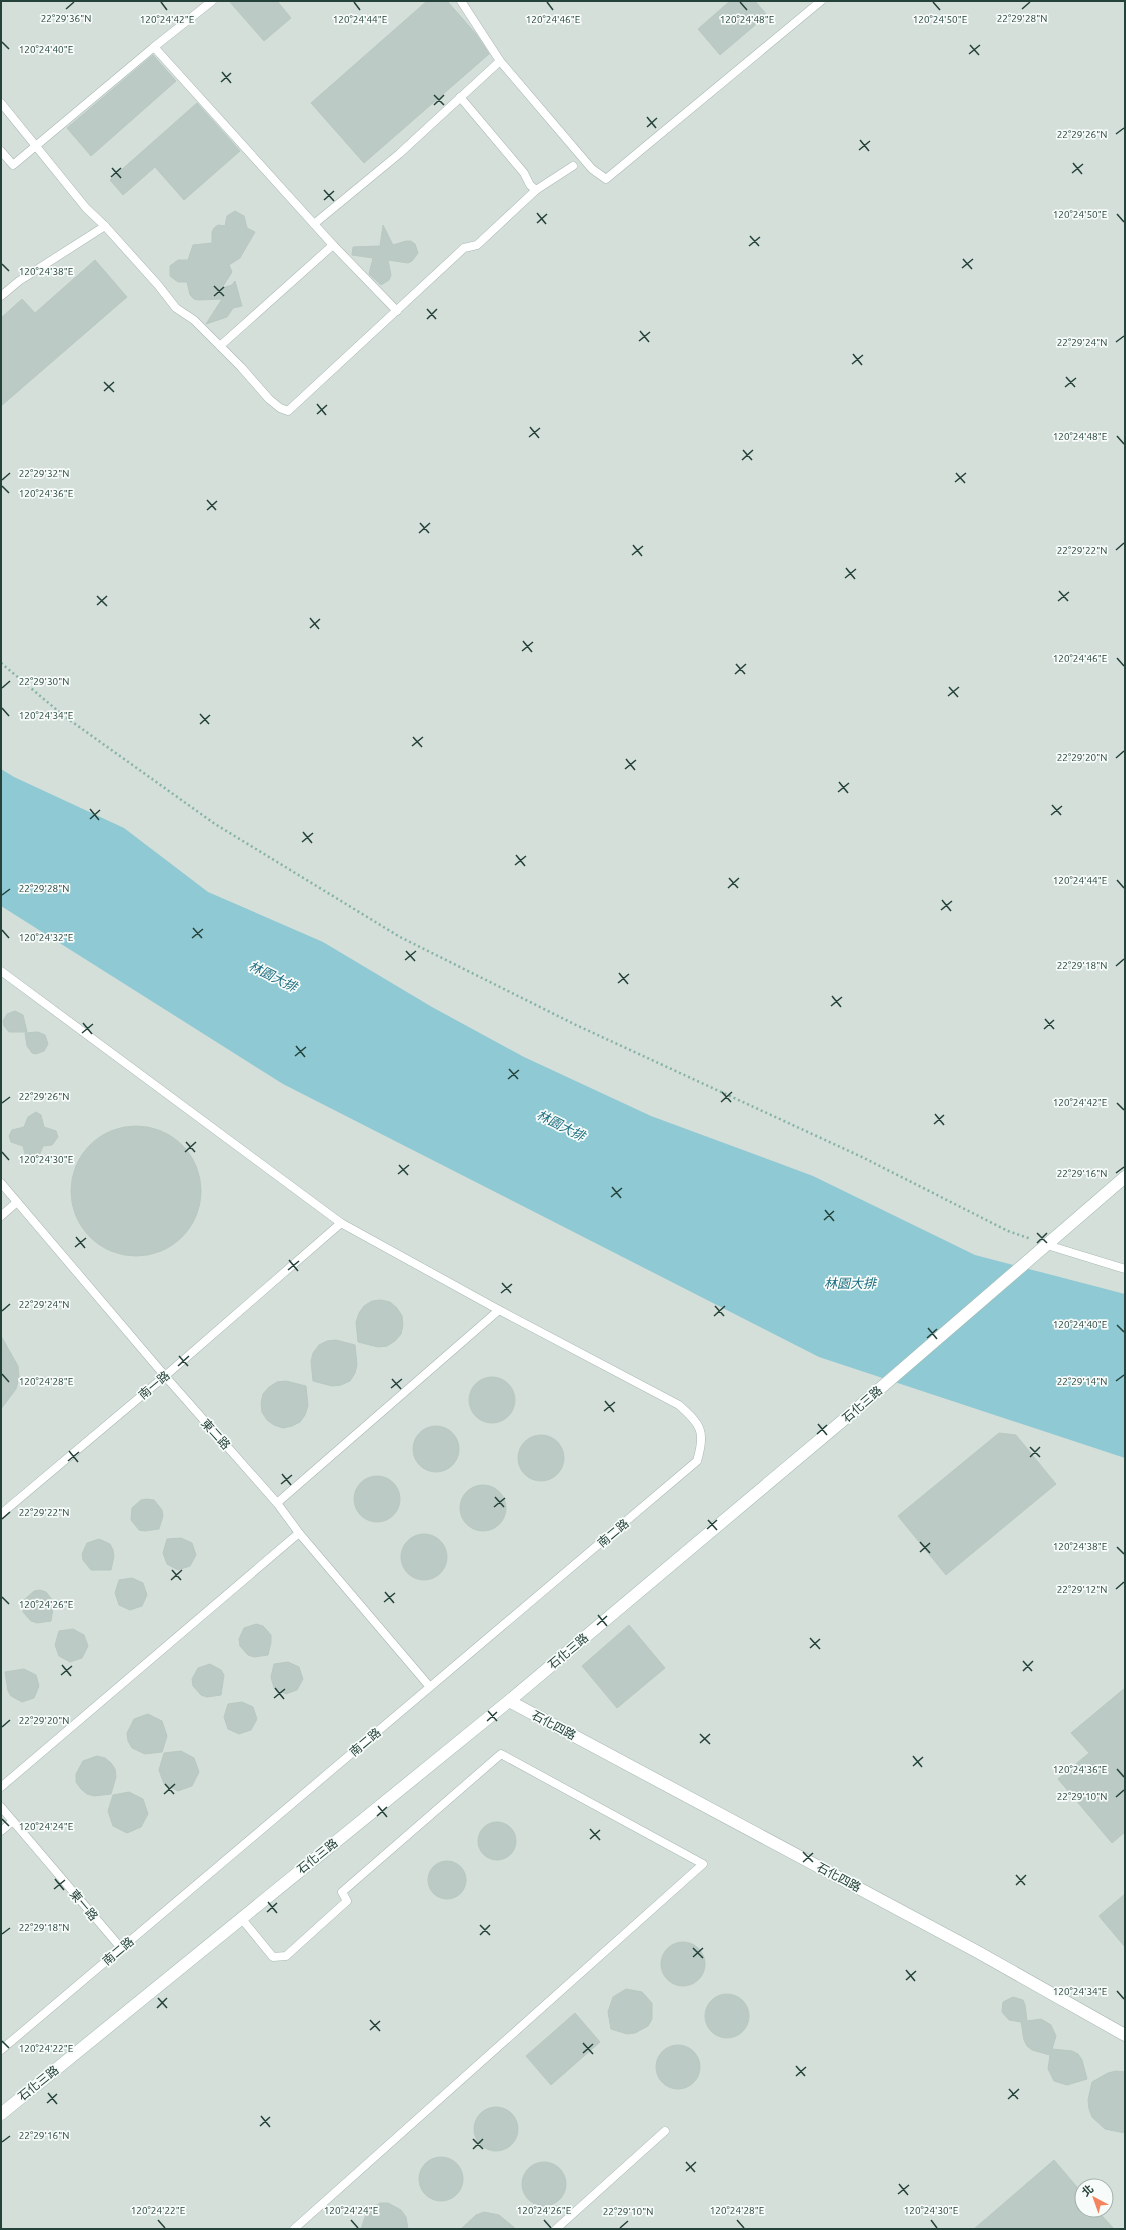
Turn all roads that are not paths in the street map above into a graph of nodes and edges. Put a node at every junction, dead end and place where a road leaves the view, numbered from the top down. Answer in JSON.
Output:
{"nodes":[{"id":1,"x":212,"y":1,"type":"edge"},
{"id":2,"x":461,"y":1,"type":"edge"},
{"id":3,"x":817,"y":2,"type":"edge"},
{"id":4,"x":154,"y":47,"type":"junction"},
{"id":5,"x":500,"y":61,"type":"junction"},
{"id":6,"x":460,"y":97,"type":"junction"},
{"id":7,"x":1,"y":103,"type":"edge"},
{"id":8,"x":36,"y":145,"type":"junction"},
{"id":9,"x":1,"y":151,"type":"edge"},
{"id":10,"x":572,"y":166,"type":"dead end"},
{"id":11,"x":536,"y":190,"type":"junction"},
{"id":12,"x":314,"y":224,"type":"junction"},
{"id":13,"x":105,"y":226,"type":"junction"},
{"id":14,"x":333,"y":245,"type":"junction"},
{"id":15,"x":1,"y":296,"type":"edge"},
{"id":16,"x":397,"y":311,"type":"junction"},
{"id":17,"x":220,"y":346,"type":"junction"},
{"id":18,"x":1,"y":971,"type":"edge"},
{"id":19,"x":1125,"y":1177,"type":"edge"},
{"id":20,"x":1,"y":1183,"type":"edge"},
{"id":21,"x":17,"y":1202,"type":"junction"},
{"id":22,"x":1,"y":1216,"type":"edge"},
{"id":23,"x":341,"y":1223,"type":"junction"},
{"id":24,"x":1047,"y":1245,"type":"junction"},
{"id":25,"x":1125,"y":1269,"type":"edge"},
{"id":26,"x":499,"y":1310,"type":"junction"},
{"id":27,"x":165,"y":1376,"type":"junction"},
{"id":28,"x":277,"y":1503,"type":"junction"},
{"id":29,"x":1,"y":1514,"type":"edge"},
{"id":30,"x":299,"y":1533,"type":"junction"},
{"id":31,"x":430,"y":1687,"type":"junction"},
{"id":32,"x":509,"y":1701,"type":"junction"},
{"id":33,"x":1,"y":1787,"type":"edge"},
{"id":34,"x":1,"y":1807,"type":"edge"},
{"id":35,"x":13,"y":1821,"type":"junction"},
{"id":36,"x":1,"y":1831,"type":"edge"},
{"id":37,"x":241,"y":1918,"type":"junction"},
{"id":38,"x":121,"y":1948,"type":"junction"},
{"id":39,"x":1125,"y":2036,"type":"edge"},
{"id":40,"x":1,"y":2050,"type":"edge"},
{"id":41,"x":1,"y":2114,"type":"edge"},
{"id":42,"x":665,"y":2131,"type":"dead end"},
{"id":43,"x":294,"y":2229,"type":"edge"},
{"id":44,"x":556,"y":2229,"type":"edge"}],
"edges":[{"from":1,"to":4,"type":"lane"},
{"from":2,"to":5,"type":"lane"},
{"from":3,"to":5,"type":"lane"},
{"from":4,"to":8,"type":"lane"},
{"from":4,"to":12,"type":"lane"},
{"from":5,"to":6,"type":"lane"},
{"from":6,"to":11,"type":"lane"},
{"from":6,"to":12,"type":"lane"},
{"from":7,"to":8,"type":"lane"},
{"from":8,"to":9,"type":"lane"},
{"from":8,"to":13,"type":"lane"},
{"from":10,"to":11,"type":"lane"},
{"from":11,"to":16,"type":"lane"},
{"from":12,"to":14,"type":"lane"},
{"from":13,"to":15,"type":"lane"},
{"from":13,"to":17,"type":"lane"},
{"from":14,"to":16,"type":"lane"},
{"from":14,"to":17,"type":"lane"},
{"from":16,"to":17,"type":"lane"},
{"from":18,"to":23,"type":"lane"},
{"from":19,"to":24,"type":"street","name":"石化三路"},
{"from":20,"to":21,"type":"lane","name":"東二路"},
{"from":21,"to":22,"type":"lane"},
{"from":21,"to":27,"type":"lane","name":"東二路"},
{"from":23,"to":26,"type":"lane"},
{"from":23,"to":27,"type":"lane","name":"南一路"},
{"from":24,"to":25,"type":"lane"},
{"from":24,"to":32,"type":"street","name":"石化三路"},
{"from":26,"to":28,"type":"lane"},
{"from":26,"to":31,"type":"lane","name":"南二路"},
{"from":27,"to":28,"type":"lane","name":"東二路"},
{"from":27,"to":29,"type":"lane","name":"南一路"},
{"from":28,"to":30,"type":"lane","name":"東二路"},
{"from":30,"to":31,"type":"lane","name":"東二路"},
{"from":30,"to":33,"type":"lane"},
{"from":31,"to":38,"type":"lane","name":"南二路"},
{"from":32,"to":37,"type":"street","name":"石化三路"},
{"from":32,"to":39,"type":"street","name":"石化四路"},
{"from":34,"to":35,"type":"lane","name":"東一路"},
{"from":35,"to":36,"type":"lane"},
{"from":35,"to":38,"type":"lane","name":"東一路"},
{"from":37,"to":41,"type":"street","name":"石化三路"},
{"from":37,"to":43,"type":"lane"},
{"from":38,"to":40,"type":"lane","name":"南二路"},
{"from":42,"to":44,"type":"lane"}]}
